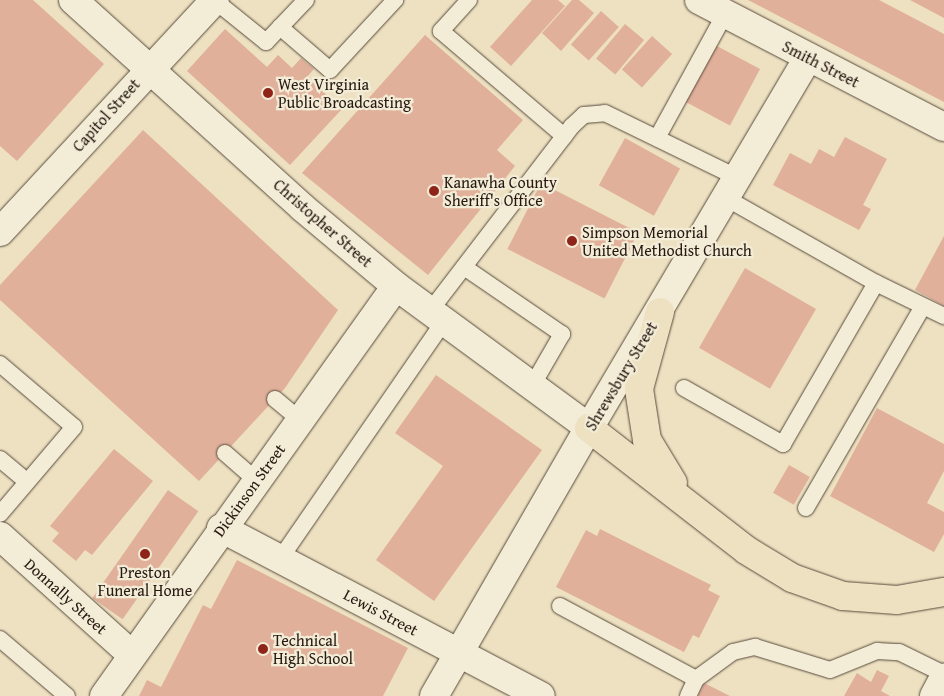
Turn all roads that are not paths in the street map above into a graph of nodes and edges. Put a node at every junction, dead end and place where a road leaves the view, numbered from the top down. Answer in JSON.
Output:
{"nodes":[{"id":1,"x":74,"y":0,"type":"edge"},
{"id":2,"x":215,"y":0,"type":"edge"},
{"id":3,"x":306,"y":0,"type":"edge"},
{"id":4,"x":395,"y":0,"type":"edge"},
{"id":5,"x":468,"y":0,"type":"edge"},
{"id":6,"x":699,"y":0,"type":"edge"},
{"id":7,"x":725,"y":14,"type":"junction"},
{"id":8,"x":280,"y":27,"type":"junction"},
{"id":9,"x":808,"y":57,"type":"junction"},
{"id":10,"x":148,"y":69,"type":"junction"},
{"id":11,"x":944,"y":126,"type":"edge"},
{"id":12,"x":564,"y":136,"type":"junction"},
{"id":13,"x":657,"y":138,"type":"junction"},
{"id":14,"x":730,"y":187,"type":"junction"},
{"id":15,"x":0,"y":232,"type":"edge"},
{"id":16,"x":464,"y":267,"type":"junction"},
{"id":17,"x":876,"y":283,"type":"junction"},
{"id":18,"x":396,"y":286,"type":"junction"},
{"id":19,"x":923,"y":306,"type":"junction"},
{"id":20,"x":660,"y":312,"type":"junction"},
{"id":21,"x":437,"y":316,"type":"junction"},
{"id":22,"x":944,"y":316,"type":"edge"},
{"id":23,"x":0,"y":364,"type":"edge"},
{"id":24,"x":532,"y":386,"type":"junction"},
{"id":25,"x":684,"y":388,"type":"dead end"},
{"id":26,"x":275,"y":399,"type":"dead end"},
{"id":27,"x":300,"y":420,"type":"junction"},
{"id":28,"x":589,"y":428,"type":"junction"},
{"id":29,"x":225,"y":453,"type":"dead end"},
{"id":30,"x":0,"y":459,"type":"edge"},
{"id":31,"x":256,"y":480,"type":"junction"},
{"id":32,"x":27,"y":482,"type":"junction"},
{"id":33,"x":806,"y":508,"type":"dead end"},
{"id":34,"x":698,"y":510,"type":"junction"},
{"id":35,"x":0,"y":514,"type":"edge"},
{"id":36,"x":221,"y":528,"type":"junction"},
{"id":37,"x":0,"y":536,"type":"edge"},
{"id":38,"x":280,"y":559,"type":"junction"},
{"id":39,"x":944,"y":592,"type":"edge"},
{"id":40,"x":560,"y":606,"type":"dead end"},
{"id":41,"x":0,"y":639,"type":"edge"},
{"id":42,"x":460,"y":654,"type":"junction"},
{"id":43,"x":132,"y":655,"type":"junction"},
{"id":44,"x":944,"y":675,"type":"edge"},
{"id":45,"x":696,"y":679,"type":"junction"},
{"id":46,"x":67,"y":696,"type":"edge"},
{"id":47,"x":104,"y":696,"type":"edge"},
{"id":48,"x":434,"y":696,"type":"edge"},
{"id":49,"x":541,"y":696,"type":"edge"},
{"id":50,"x":688,"y":696,"type":"edge"},
{"id":51,"x":934,"y":696,"type":"edge"}],
"edges":[{"from":1,"to":10,"type":"street","name":"Christopher Street"},
{"from":2,"to":8,"type":"lane"},
{"from":2,"to":10,"type":"street","name":"Capitol Street"},
{"from":3,"to":8,"type":"lane"},
{"from":4,"to":8,"type":"lane"},
{"from":5,"to":12,"type":"lane"},
{"from":6,"to":7,"type":"street","name":"Smith Street"},
{"from":7,"to":9,"type":"street","name":"Smith Street"},
{"from":7,"to":13,"type":"lane"},
{"from":9,"to":11,"type":"street","name":"Smith Street"},
{"from":9,"to":14,"type":"street","name":"Shrewsbury Street"},
{"from":10,"to":15,"type":"street","name":"Capitol Street"},
{"from":10,"to":18,"type":"street","name":"Christopher Street"},
{"from":12,"to":13,"type":"lane"},
{"from":12,"to":16,"type":"lane"},
{"from":13,"to":14,"type":"lane"},
{"from":14,"to":17,"type":"lane"},
{"from":14,"to":20,"type":"street","name":"Shrewsbury Street"},
{"from":16,"to":21,"type":"lane"},
{"from":16,"to":24,"type":"lane"},
{"from":17,"to":19,"type":"lane"},
{"from":17,"to":25,"type":"lane"},
{"from":18,"to":21,"type":"street","name":"Christopher Street"},
{"from":18,"to":27,"type":"street","name":"Dickinson Street"},
{"from":19,"to":22,"type":"lane"},
{"from":19,"to":33,"type":"lane"},
{"from":20,"to":28,"type":"street","name":"Shrewsbury Street"},
{"from":20,"to":34,"type":"highway"},
{"from":21,"to":24,"type":"street","name":"Christopher Street"},
{"from":21,"to":38,"type":"lane"},
{"from":23,"to":32,"type":"lane"},
{"from":24,"to":28,"type":"street","name":"Christopher Street"},
{"from":26,"to":27,"type":"lane"},
{"from":27,"to":31,"type":"street","name":"Dickinson Street"},
{"from":28,"to":34,"type":"highway"},
{"from":28,"to":42,"type":"street","name":"Shrewsbury Street"},
{"from":29,"to":31,"type":"lane"},
{"from":30,"to":32,"type":"lane"},
{"from":31,"to":36,"type":"street","name":"Dickinson Street"},
{"from":32,"to":35,"type":"lane"},
{"from":34,"to":39,"type":"highway"},
{"from":36,"to":38,"type":"street","name":"Lewis Street"},
{"from":36,"to":43,"type":"street","name":"Dickinson Street"},
{"from":37,"to":43,"type":"street","name":"Donnally Street"},
{"from":38,"to":42,"type":"street","name":"Lewis Street"},
{"from":40,"to":45,"type":"lane"},
{"from":41,"to":46,"type":"lane"},
{"from":42,"to":48,"type":"street","name":"Shrewsbury Street"},
{"from":42,"to":49,"type":"street","name":"Lewis Street"},
{"from":43,"to":47,"type":"street","name":"Dickinson Street"},
{"from":44,"to":45,"type":"lane"},
{"from":44,"to":51,"type":"street"},
{"from":45,"to":50,"type":"lane"}]}
